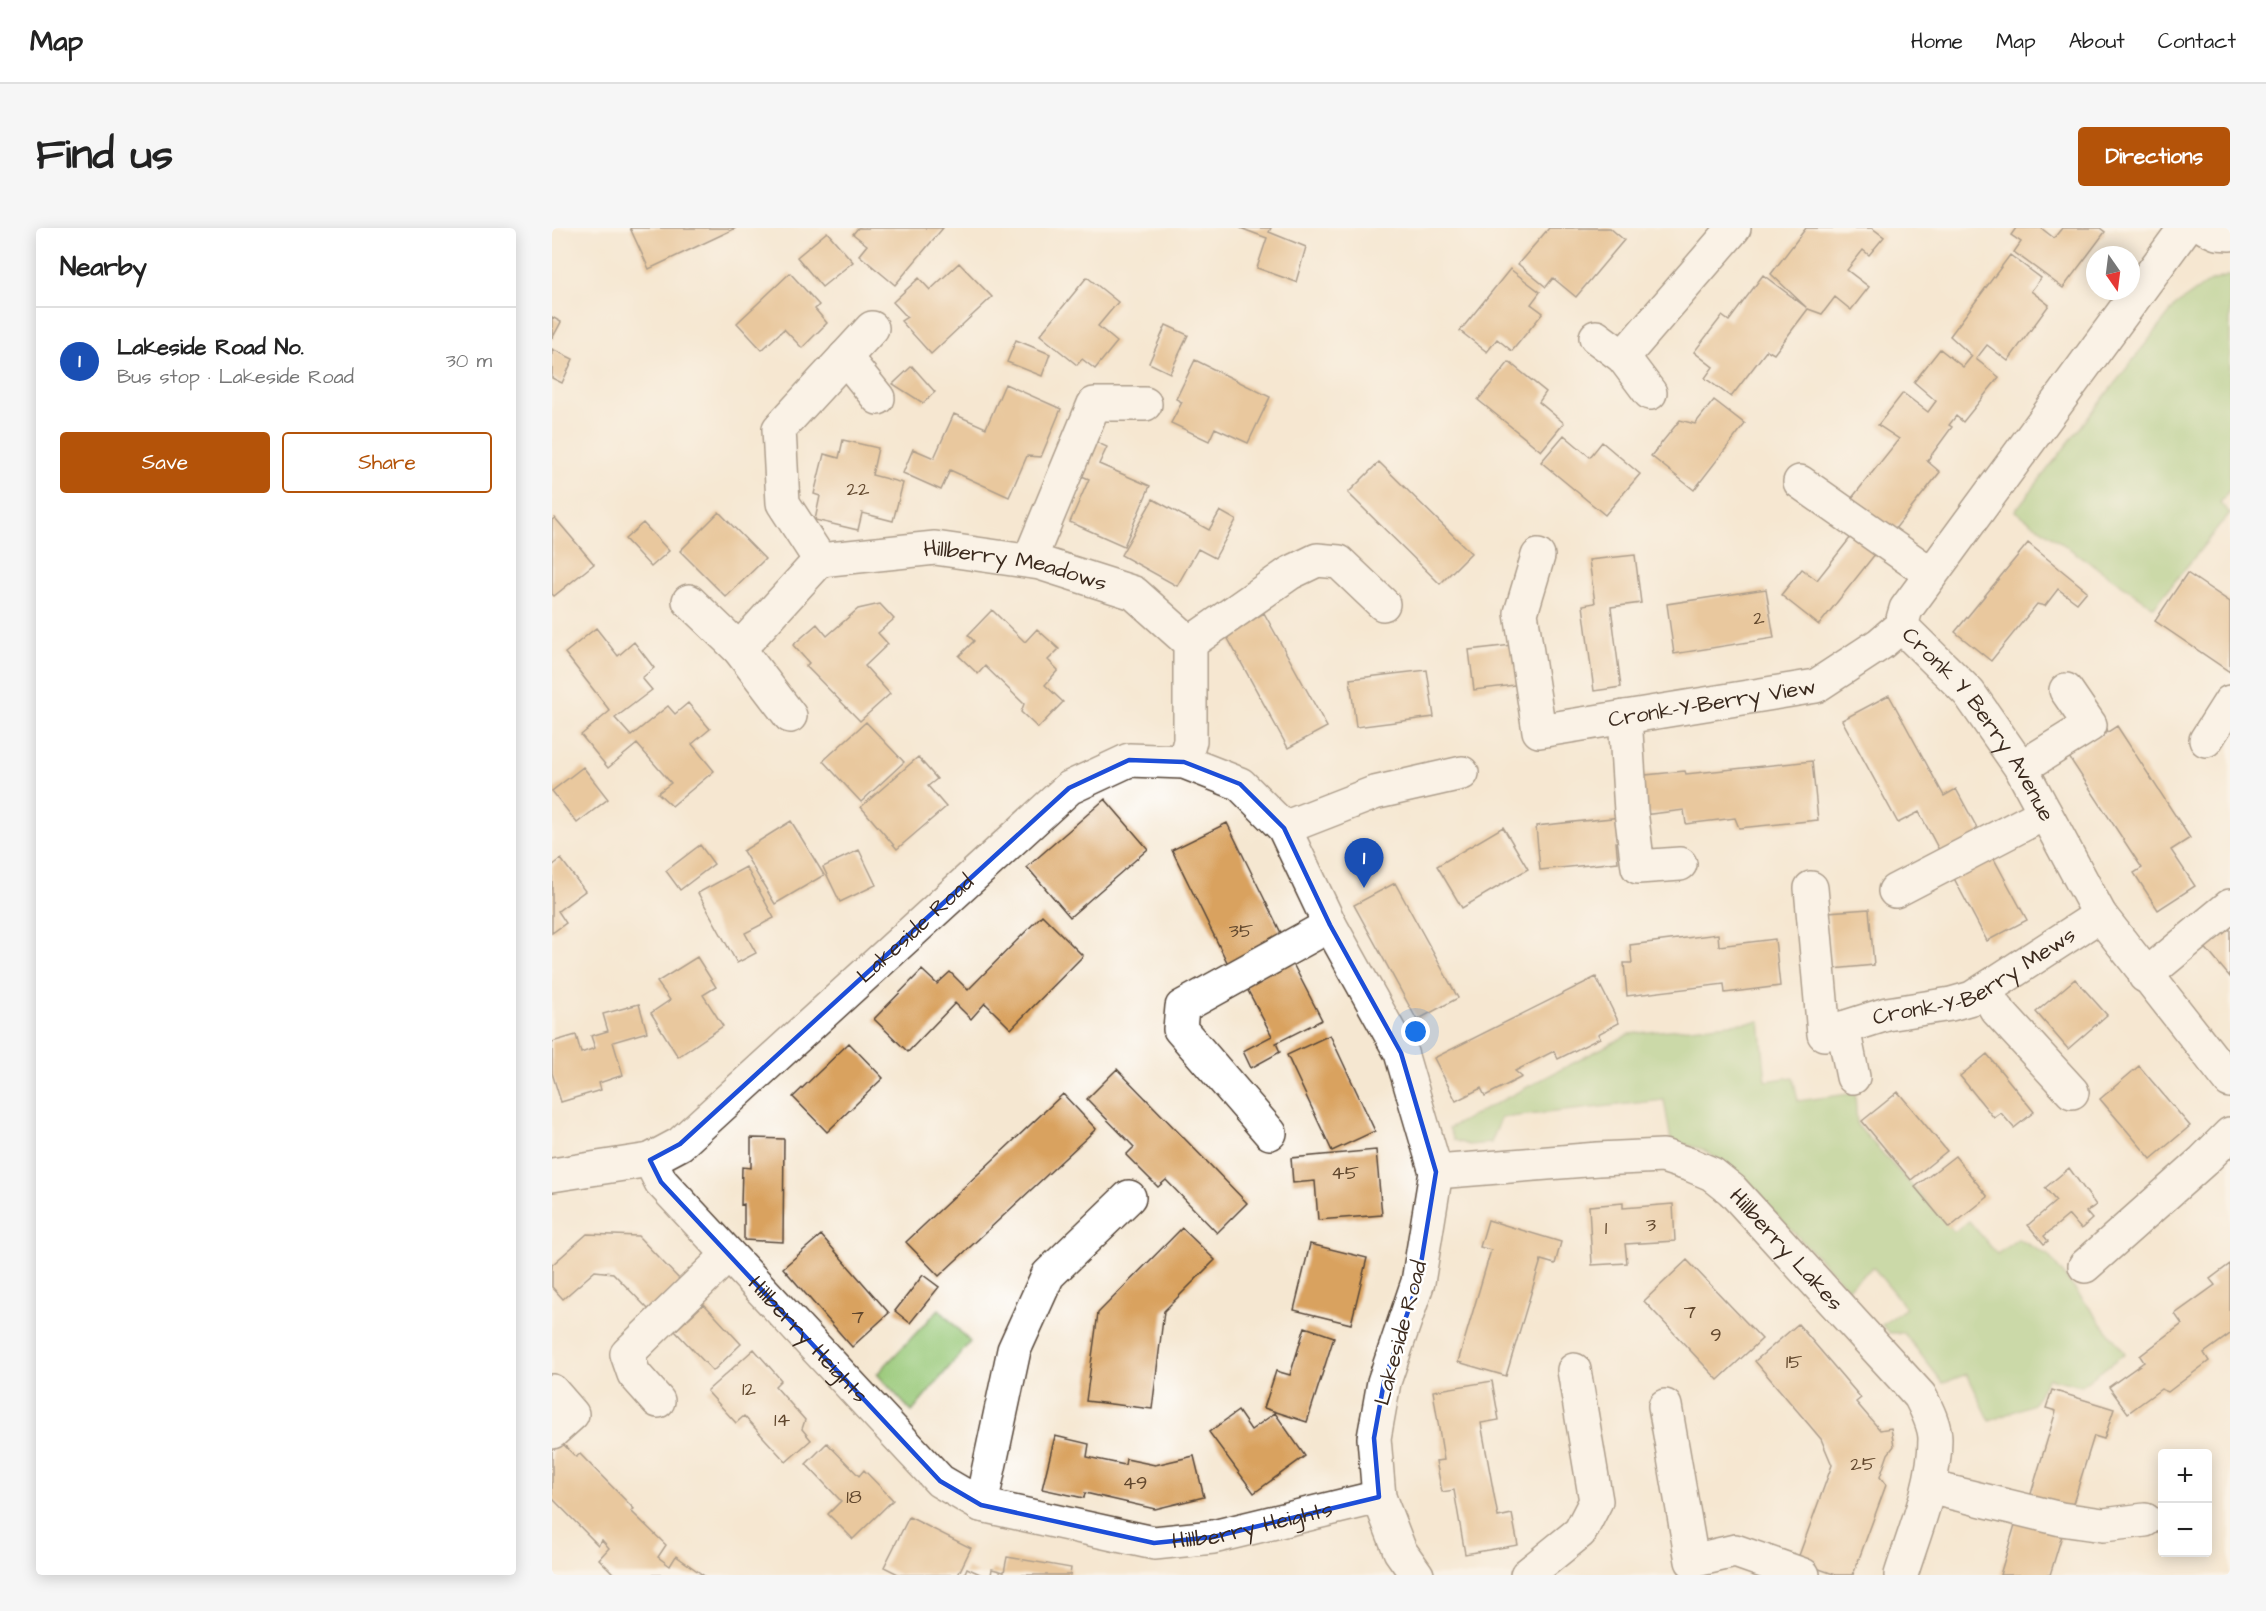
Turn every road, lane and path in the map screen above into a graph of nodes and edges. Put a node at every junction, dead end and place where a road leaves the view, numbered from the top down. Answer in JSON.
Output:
{"nodes":[{"id":1,"x":1734,"y":228,"type":"edge"},
{"id":2,"x":2185,"y":228,"type":"edge"},
{"id":3,"x":2206,"y":228,"type":"edge"},
{"id":4,"x":2230,"y":234,"type":"edge"},
{"id":5,"x":872,"y":328,"type":"dead end"},
{"id":6,"x":1596,"y":337,"type":"dead end"},
{"id":7,"x":845,"y":357,"type":"junction"},
{"id":8,"x":1623,"y":357,"type":"junction"},
{"id":9,"x":1650,"y":393,"type":"dead end"},
{"id":10,"x":878,"y":398,"type":"dead end"},
{"id":11,"x":1145,"y":404,"type":"dead end"},
{"id":12,"x":1800,"y":482,"type":"dead end"},
{"id":13,"x":1538,"y":556,"type":"dead end"},
{"id":14,"x":820,"y":560,"type":"junction"},
{"id":15,"x":1029,"y":561,"type":"junction"},
{"id":16,"x":1931,"y":574,"type":"junction"},
{"id":17,"x":689,"y":601,"type":"dead end"},
{"id":18,"x":1383,"y":604,"type":"dead end"},
{"id":19,"x":1901,"y":626,"type":"junction"},
{"id":20,"x":1190,"y":643,"type":"junction"},
{"id":21,"x":739,"y":649,"type":"junction"},
{"id":22,"x":2066,"y":690,"type":"dead end"},
{"id":23,"x":2230,"y":702,"type":"edge"},
{"id":24,"x":790,"y":716,"type":"dead end"},
{"id":25,"x":1625,"y":717,"type":"junction"},
{"id":26,"x":2205,"y":740,"type":"dead end"},
{"id":27,"x":1184,"y":762,"type":"junction"},
{"id":28,"x":2021,"y":768,"type":"junction"},
{"id":29,"x":1462,"y":773,"type":"dead end"},
{"id":30,"x":2045,"y":813,"type":"junction"},
{"id":31,"x":1284,"y":828,"type":"junction"},
{"id":32,"x":1680,"y":864,"type":"dead end"},
{"id":33,"x":1811,"y":888,"type":"dead end"},
{"id":34,"x":1895,"y":891,"type":"dead end"},
{"id":35,"x":2230,"y":906,"type":"edge"},
{"id":36,"x":2100,"y":915,"type":"junction"},
{"id":37,"x":1330,"y":925,"type":"junction"},
{"id":38,"x":2145,"y":976,"type":"junction"},
{"id":39,"x":1985,"y":990,"type":"junction"},
{"id":40,"x":1834,"y":1031,"type":"junction"},
{"id":41,"x":1852,"y":1077,"type":"dead end"},
{"id":42,"x":2230,"y":1081,"type":"edge"},
{"id":43,"x":2072,"y":1092,"type":"dead end"},
{"id":44,"x":1270,"y":1133,"type":"dead end"},
{"id":45,"x":2230,"y":1134,"type":"edge"},
{"id":46,"x":650,"y":1160,"type":"junction"},
{"id":47,"x":1436,"y":1172,"type":"junction"},
{"id":48,"x":552,"y":1174,"type":"edge"},
{"id":49,"x":1129,"y":1197,"type":"dead end"},
{"id":50,"x":728,"y":1255,"type":"junction"},
{"id":51,"x":2085,"y":1266,"type":"dead end"},
{"id":52,"x":1574,"y":1370,"type":"dead end"},
{"id":53,"x":552,"y":1391,"type":"edge"},
{"id":54,"x":658,"y":1401,"type":"dead end"},
{"id":55,"x":1665,"y":1406,"type":"dead end"},
{"id":56,"x":552,"y":1432,"type":"edge"},
{"id":57,"x":1929,"y":1487,"type":"junction"},
{"id":58,"x":1379,"y":1497,"type":"junction"},
{"id":59,"x":981,"y":1505,"type":"junction"},
{"id":60,"x":2145,"y":1520,"type":"dead end"},
{"id":61,"x":1417,"y":1575,"type":"edge"},
{"id":62,"x":1527,"y":1575,"type":"edge"},
{"id":63,"x":1803,"y":1575,"type":"edge"},
{"id":64,"x":1901,"y":1575,"type":"edge"}],
"edges":[{"from":1,"to":8,"type":"street"},
{"from":2,"to":16,"type":"street","name":"Cronk Y Berry Avenue"},
{"from":3,"to":4,"type":"street"},
{"from":5,"to":7,"type":"street"},
{"from":6,"to":8,"type":"street"},
{"from":7,"to":10,"type":"street"},
{"from":7,"to":14,"type":"street"},
{"from":8,"to":9,"type":"street"},
{"from":11,"to":15,"type":"street"},
{"from":12,"to":16,"type":"street"},
{"from":13,"to":25,"type":"street","name":"Cronk-Y-Berry View"},
{"from":14,"to":15,"type":"street","name":"Hillberry Meadows"},
{"from":14,"to":21,"type":"street"},
{"from":15,"to":20,"type":"street","name":"Hillberry Meadows"},
{"from":16,"to":19,"type":"street","name":"Cronk Y Berry Avenue"},
{"from":17,"to":21,"type":"street"},
{"from":18,"to":20,"type":"street"},
{"from":19,"to":25,"type":"street","name":"Cronk-Y-Berry View"},
{"from":19,"to":28,"type":"street","name":"Cronk Y Berry Avenue"},
{"from":20,"to":27,"type":"street"},
{"from":21,"to":24,"type":"street"},
{"from":22,"to":28,"type":"street"},
{"from":23,"to":26,"type":"street"},
{"from":25,"to":32,"type":"street"},
{"from":27,"to":31,"type":"street","name":"Lakeside Road"},
{"from":27,"to":46,"type":"street","name":"Lakeside Road"},
{"from":28,"to":30,"type":"street","name":"Cronk Y Berry Avenue"},
{"from":29,"to":31,"type":"street"},
{"from":30,"to":34,"type":"street"},
{"from":30,"to":36,"type":"street","name":"Cronk Y Berry Avenue"},
{"from":31,"to":37,"type":"street","name":"Lakeside Road"},
{"from":33,"to":40,"type":"street"},
{"from":35,"to":38,"type":"street"},
{"from":36,"to":38,"type":"street","name":"Cronk Y Berry Avenue"},
{"from":36,"to":39,"type":"street","name":"Cronk-Y-Berry Mews"},
{"from":37,"to":44,"type":"street"},
{"from":37,"to":47,"type":"street","name":"Lakeside Road"},
{"from":38,"to":42,"type":"street","name":"Cronk Y Berry Avenue"},
{"from":39,"to":40,"type":"street","name":"Cronk-Y-Berry Mews"},
{"from":39,"to":43,"type":"street"},
{"from":40,"to":41,"type":"street","name":"Cronk-Y-Berry Mews"},
{"from":45,"to":51,"type":"street"},
{"from":46,"to":48,"type":"street","name":"Lakeside Road"},
{"from":46,"to":50,"type":"street","name":"Hillberry Heights"},
{"from":47,"to":57,"type":"street","name":"Hillberry Lakes"},
{"from":47,"to":58,"type":"street","name":"Lakeside Road"},
{"from":49,"to":59,"type":"street"},
{"from":50,"to":54,"type":"street"},
{"from":50,"to":59,"type":"street","name":"Hillberry Heights"},
{"from":52,"to":62,"type":"street"},
{"from":53,"to":56,"type":"street"},
{"from":55,"to":63,"type":"street"},
{"from":57,"to":60,"type":"street"},
{"from":57,"to":64,"type":"street","name":"Hillberry Lakes"},
{"from":58,"to":59,"type":"street","name":"Hillberry Heights"},
{"from":58,"to":61,"type":"street","name":"Lakeside Road"}]}
